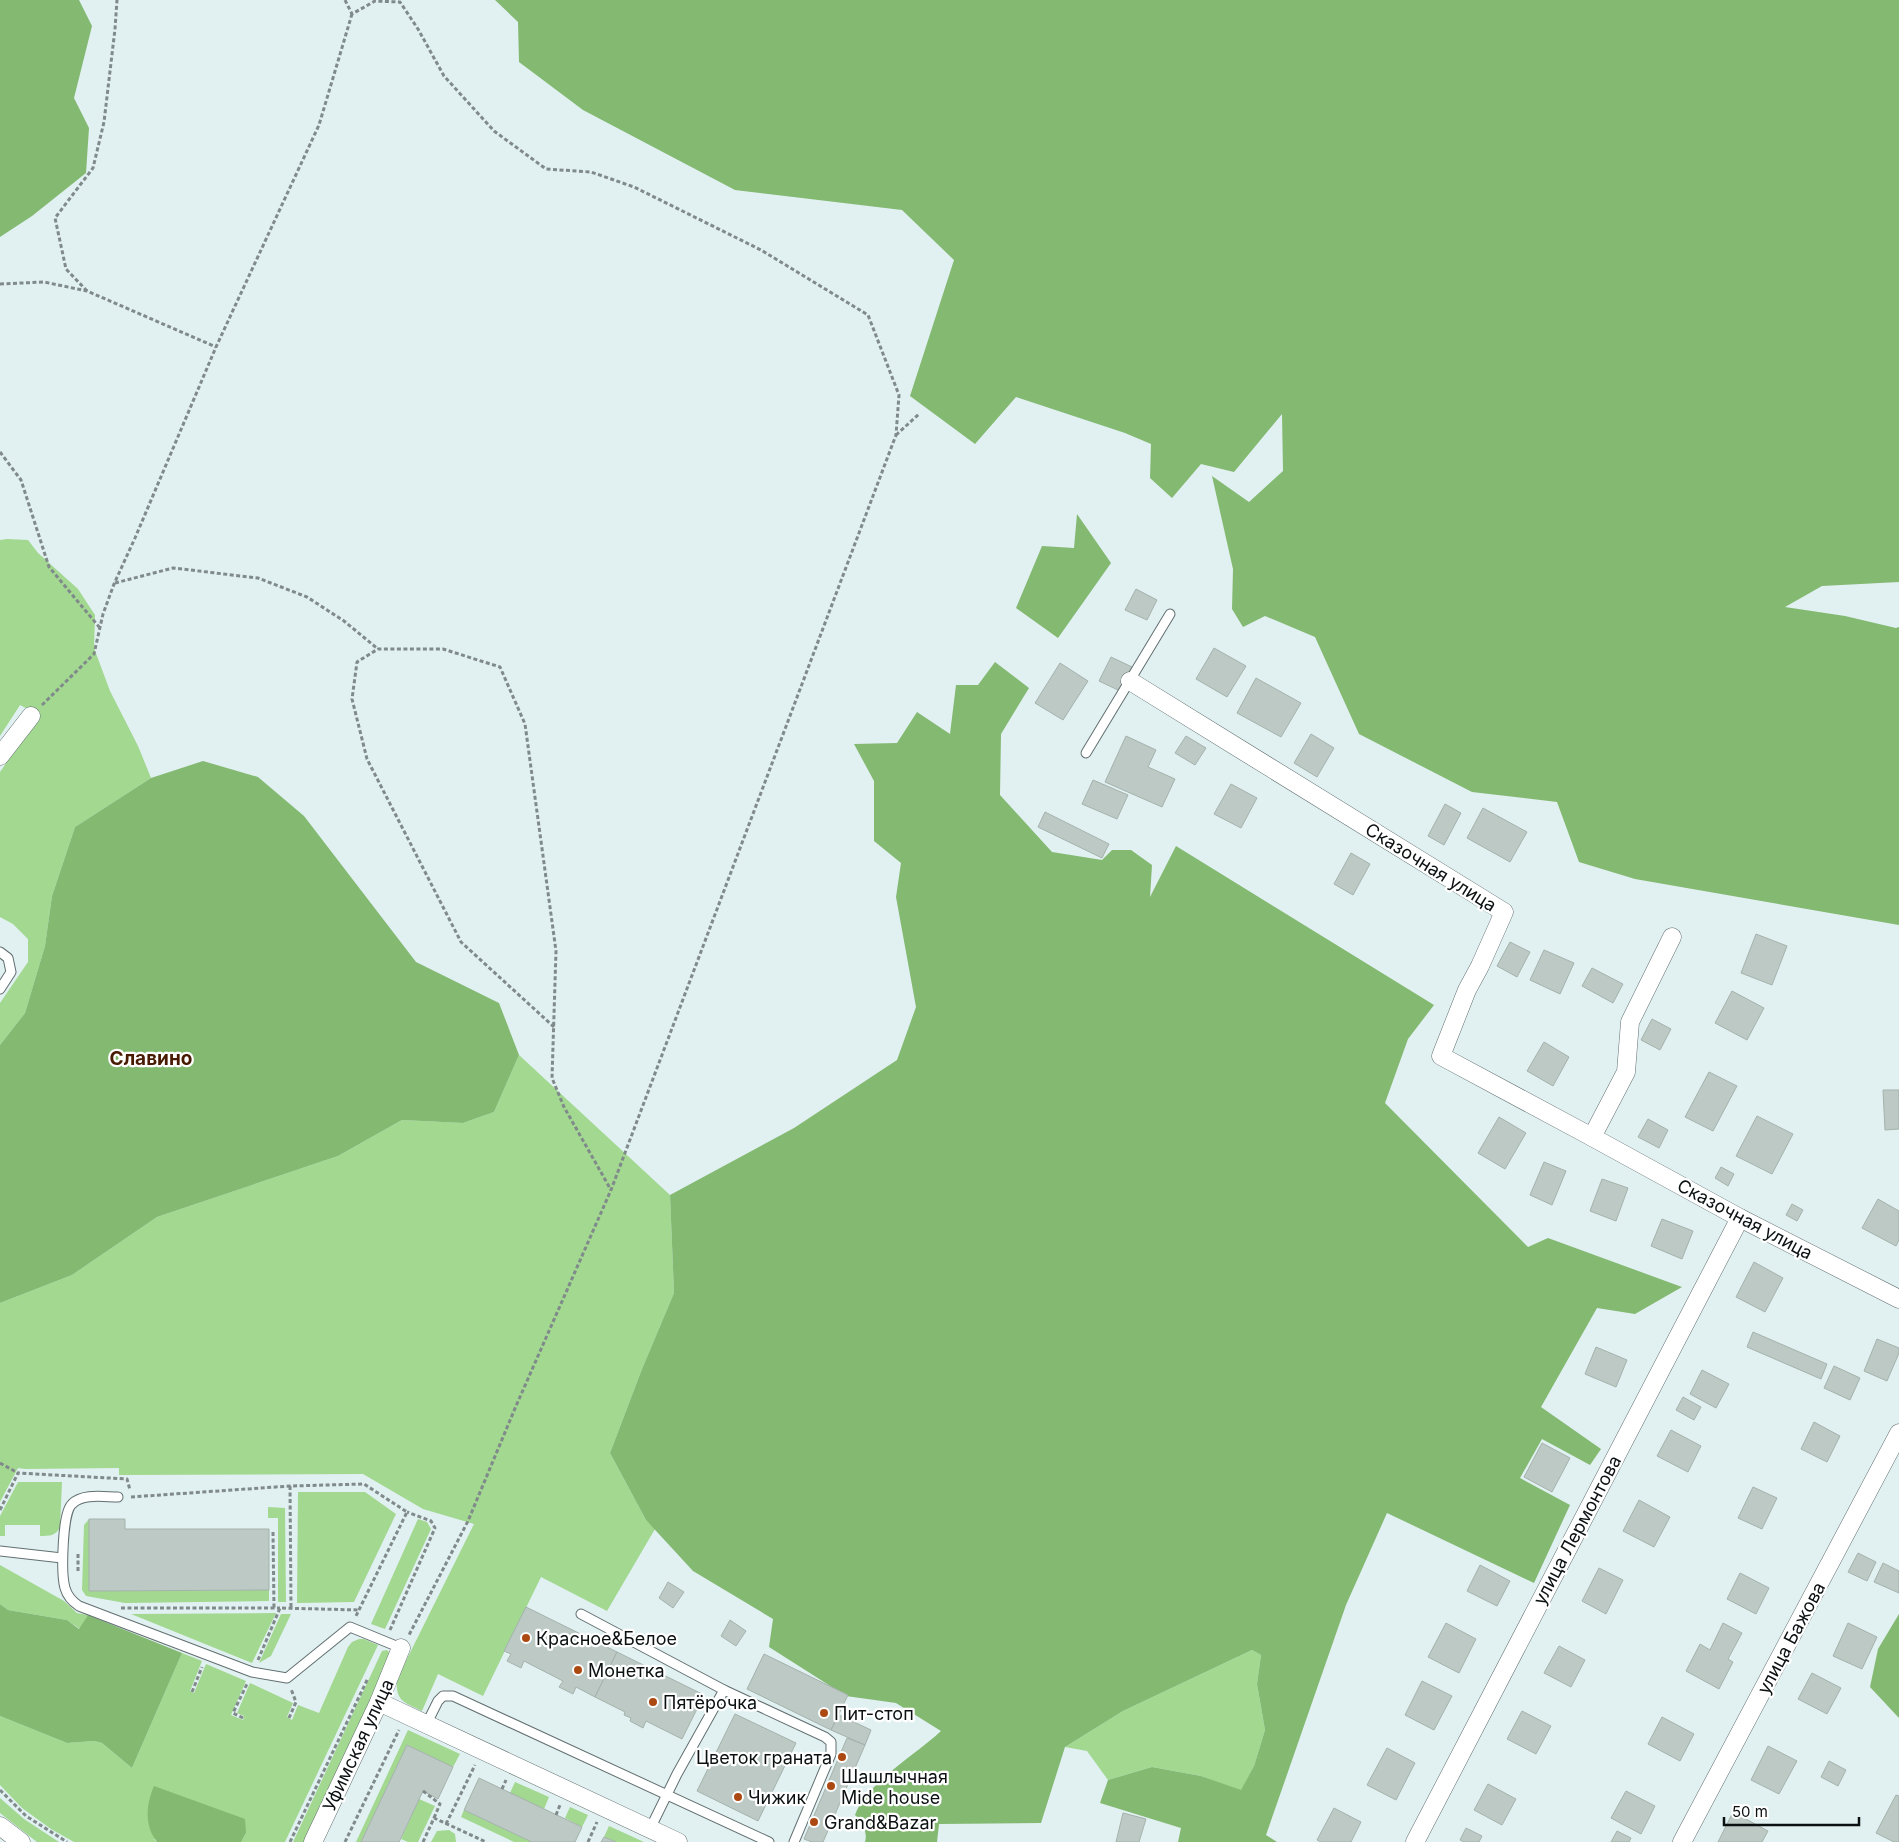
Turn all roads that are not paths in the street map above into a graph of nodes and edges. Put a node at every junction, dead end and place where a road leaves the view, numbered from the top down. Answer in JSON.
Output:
{"nodes":[{"id":1,"x":1170,"y":614,"type":"dead end"},
{"id":2,"x":1130,"y":681,"type":"junction"},
{"id":3,"x":32,"y":716,"type":"road end"},
{"id":4,"x":1086,"y":753,"type":"dead end"},
{"id":5,"x":0,"y":756,"type":"edge"},
{"id":6,"x":1672,"y":937,"type":"dead end"},
{"id":7,"x":0,"y":952,"type":"edge"},
{"id":8,"x":0,"y":989,"type":"edge"},
{"id":9,"x":1592,"y":1137,"type":"junction"},
{"id":10,"x":1740,"y":1218,"type":"junction"},
{"id":11,"x":1899,"y":1299,"type":"edge"},
{"id":12,"x":1899,"y":1433,"type":"edge"},
{"id":13,"x":122,"y":1499,"type":"road end"},
{"id":14,"x":0,"y":1551,"type":"edge"},
{"id":15,"x":62,"y":1558,"type":"junction"},
{"id":16,"x":581,"y":1614,"type":"dead end"},
{"id":17,"x":402,"y":1648,"type":"joint"},
{"id":18,"x":724,"y":1690,"type":"junction"},
{"id":19,"x":379,"y":1702,"type":"junction"},
{"id":20,"x":426,"y":1725,"type":"junction"},
{"id":21,"x":666,"y":1796,"type":"junction"},
{"id":22,"x":0,"y":1826,"type":"edge"},
{"id":23,"x":650,"y":1829,"type":"junction"},
{"id":24,"x":22,"y":1842,"type":"edge"},
{"id":25,"x":313,"y":1842,"type":"edge"},
{"id":26,"x":678,"y":1842,"type":"edge"},
{"id":27,"x":769,"y":1842,"type":"edge"},
{"id":28,"x":794,"y":1842,"type":"edge"},
{"id":29,"x":1415,"y":1842,"type":"edge"},
{"id":30,"x":1682,"y":1842,"type":"edge"}],
"edges":[{"from":1,"to":2,"type":"lane"},
{"from":2,"to":4,"type":"lane"},
{"from":2,"to":9,"type":"street","name":"Сказочная улица"},
{"from":3,"to":5,"type":"street"},
{"from":6,"to":9,"type":"street"},
{"from":7,"to":8,"type":"lane"},
{"from":9,"to":10,"type":"street","name":"Сказочная улица"},
{"from":10,"to":11,"type":"street","name":"Сказочная улица"},
{"from":10,"to":29,"type":"street","name":"улица Лермонтова"},
{"from":12,"to":30,"type":"street","name":"улица Бажова"},
{"from":13,"to":15,"type":"lane"},
{"from":14,"to":15,"type":"lane"},
{"from":15,"to":17,"type":"lane"},
{"from":16,"to":18,"type":"lane"},
{"from":17,"to":19,"type":"street","name":"Уфимская улица"},
{"from":18,"to":21,"type":"lane"},
{"from":18,"to":28,"type":"lane"},
{"from":19,"to":20,"type":"street"},
{"from":19,"to":25,"type":"street","name":"Уфимская улица"},
{"from":20,"to":21,"type":"lane"},
{"from":20,"to":23,"type":"street"},
{"from":21,"to":23,"type":"lane"},
{"from":21,"to":27,"type":"lane"},
{"from":22,"to":24,"type":"street"},
{"from":23,"to":26,"type":"street"}]}
